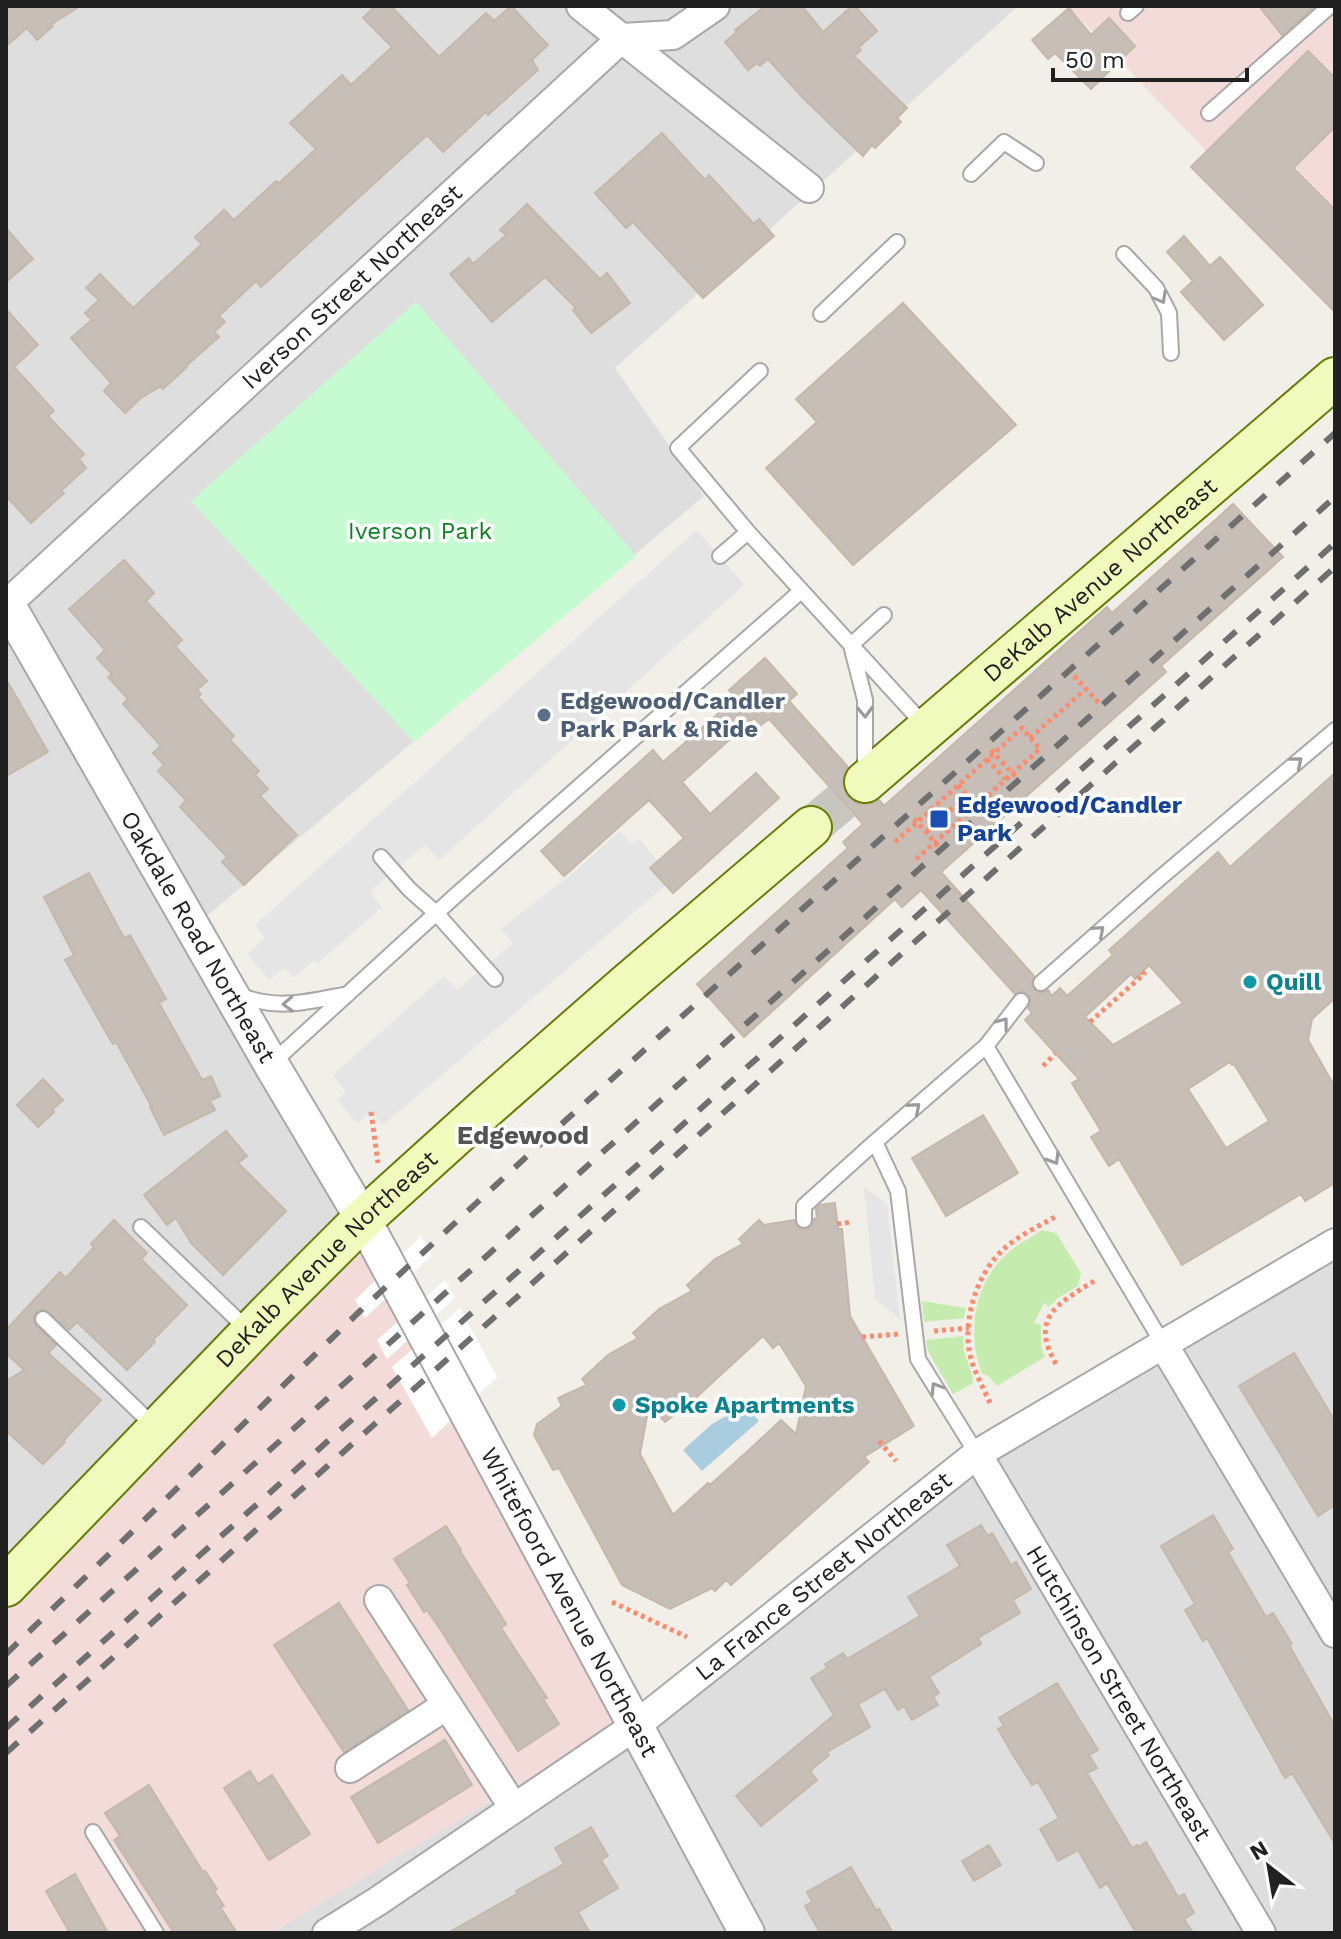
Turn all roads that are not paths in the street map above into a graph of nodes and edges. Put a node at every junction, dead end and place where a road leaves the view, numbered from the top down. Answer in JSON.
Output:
{"nodes":[{"id":1,"x":581,"y":6,"type":"edge"},
{"id":2,"x":715,"y":6,"type":"edge"},
{"id":3,"x":1330,"y":6,"type":"edge"},
{"id":4,"x":622,"y":38,"type":"junction"},
{"id":5,"x":1209,"y":113,"type":"dead end"},
{"id":6,"x":1036,"y":163,"type":"dead end"},
{"id":7,"x":971,"y":174,"type":"dead end"},
{"id":8,"x":809,"y":188,"type":"dead end"},
{"id":9,"x":897,"y":242,"type":"dead end"},
{"id":10,"x":1124,"y":254,"type":"dead end"},
{"id":11,"x":821,"y":314,"type":"dead end"},
{"id":12,"x":1171,"y":353,"type":"dead end"},
{"id":13,"x":760,"y":371,"type":"dead end"},
{"id":14,"x":1335,"y":378,"type":"edge"},
{"id":15,"x":748,"y":532,"type":"junction"},
{"id":16,"x":720,"y":556,"type":"dead end"},
{"id":17,"x":801,"y":591,"type":"junction"},
{"id":18,"x":6,"y":604,"type":"edge"},
{"id":19,"x":884,"y":615,"type":"dead end"},
{"id":20,"x":851,"y":645,"type":"junction"},
{"id":21,"x":928,"y":729,"type":"junction"},
{"id":22,"x":1335,"y":730,"type":"edge"},
{"id":23,"x":865,"y":782,"type":"joint"},
{"id":24,"x":811,"y":827,"type":"tunnel mouth"},
{"id":25,"x":381,"y":857,"type":"dead end"},
{"id":26,"x":437,"y":914,"type":"junction"},
{"id":27,"x":495,"y":979,"type":"dead end"},
{"id":28,"x":1041,"y":983,"type":"dead end"},
{"id":29,"x":229,"y":991,"type":"junction"},
{"id":30,"x":349,"y":994,"type":"junction"},
{"id":31,"x":1021,"y":1001,"type":"dead end"},
{"id":32,"x":986,"y":1046,"type":"junction"},
{"id":33,"x":271,"y":1064,"type":"junction"},
{"id":34,"x":875,"y":1142,"type":"junction"},
{"id":35,"x":363,"y":1219,"type":"junction"},
{"id":36,"x":804,"y":1220,"type":"dead end"},
{"id":37,"x":141,"y":1227,"type":"dead end"},
{"id":38,"x":1335,"y":1243,"type":"edge"},
{"id":39,"x":390,"y":1270,"type":"joint"},
{"id":40,"x":43,"y":1319,"type":"dead end"},
{"id":41,"x":250,"y":1332,"type":"junction"},
{"id":42,"x":1163,"y":1344,"type":"junction"},
{"id":43,"x":157,"y":1429,"type":"junction"},
{"id":44,"x":977,"y":1454,"type":"junction"},
{"id":45,"x":6,"y":1586,"type":"edge"},
{"id":46,"x":379,"y":1600,"type":"dead end"},
{"id":47,"x":1335,"y":1633,"type":"edge"},
{"id":48,"x":447,"y":1705,"type":"junction"},
{"id":49,"x":635,"y":1726,"type":"junction"},
{"id":50,"x":350,"y":1768,"type":"dead end"},
{"id":51,"x":514,"y":1808,"type":"junction"},
{"id":52,"x":93,"y":1832,"type":"dead end"},
{"id":53,"x":156,"y":1933,"type":"edge"},
{"id":54,"x":327,"y":1933,"type":"edge"},
{"id":55,"x":747,"y":1933,"type":"edge"},
{"id":56,"x":1261,"y":1933,"type":"edge"}],
"edges":[{"from":1,"to":4,"type":"street"},
{"from":2,"to":4,"type":"street"},
{"from":3,"to":5,"type":"lane"},
{"from":4,"to":8,"type":"street"},
{"from":4,"to":18,"type":"street","name":"Iverson Street Northeast"},
{"from":6,"to":7,"type":"lane"},
{"from":9,"to":11,"type":"lane"},
{"from":10,"to":12,"type":"lane","one_way":true},
{"from":13,"to":15,"type":"lane"},
{"from":14,"to":21,"type":"main road","name":"DeKalb Avenue Northeast"},
{"from":15,"to":16,"type":"lane"},
{"from":15,"to":17,"type":"lane"},
{"from":17,"to":20,"type":"lane"},
{"from":17,"to":26,"type":"lane"},
{"from":18,"to":29,"type":"street","name":"Oakdale Road Northeast"},
{"from":19,"to":20,"type":"lane"},
{"from":20,"to":21,"type":"lane"},
{"from":20,"to":23,"type":"lane","one_way":true},
{"from":21,"to":23,"type":"main road","name":"DeKalb Avenue Northeast"},
{"from":28,"to":22,"type":"lane","one_way":true},
{"from":24,"to":35,"type":"main road","name":"DeKalb Avenue Northeast"},
{"from":25,"to":26,"type":"lane"},
{"from":26,"to":27,"type":"lane"},
{"from":26,"to":30,"type":"lane"},
{"from":30,"to":29,"type":"lane","one_way":true},
{"from":29,"to":33,"type":"street","name":"Oakdale Road Northeast"},
{"from":30,"to":33,"type":"lane"},
{"from":32,"to":31,"type":"lane","one_way":true},
{"from":34,"to":32,"type":"lane","one_way":true},
{"from":32,"to":42,"type":"lane","one_way":true},
{"from":33,"to":35,"type":"street","name":"Oakdale Road Northeast"},
{"from":34,"to":36,"type":"lane"},
{"from":44,"to":34,"type":"lane","one_way":true},
{"from":35,"to":39,"type":"street","name":"Oakdale Road Northeast"},
{"from":35,"to":41,"type":"main road","name":"DeKalb Avenue Northeast"},
{"from":37,"to":41,"type":"lane"},
{"from":38,"to":42,"type":"street","name":"La France Street Northeast"},
{"from":39,"to":49,"type":"street","name":"Whitefoord Avenue Northeast"},
{"from":40,"to":43,"type":"lane"},
{"from":41,"to":43,"type":"main road","name":"DeKalb Avenue Northeast"},
{"from":42,"to":44,"type":"street","name":"La France Street Northeast"},
{"from":42,"to":47,"type":"street"},
{"from":43,"to":45,"type":"main road","name":"DeKalb Avenue Northeast"},
{"from":44,"to":49,"type":"street","name":"La France Street Northeast"},
{"from":44,"to":56,"type":"street","name":"Hutchinson Street Northeast"},
{"from":46,"to":48,"type":"street"},
{"from":48,"to":50,"type":"street"},
{"from":48,"to":51,"type":"street"},
{"from":49,"to":51,"type":"street","name":"La France Street Northeast"},
{"from":49,"to":55,"type":"street","name":"Whitefoord Avenue Northeast"},
{"from":51,"to":54,"type":"street","name":"La France Street Northeast"},
{"from":52,"to":53,"type":"lane"}]}
